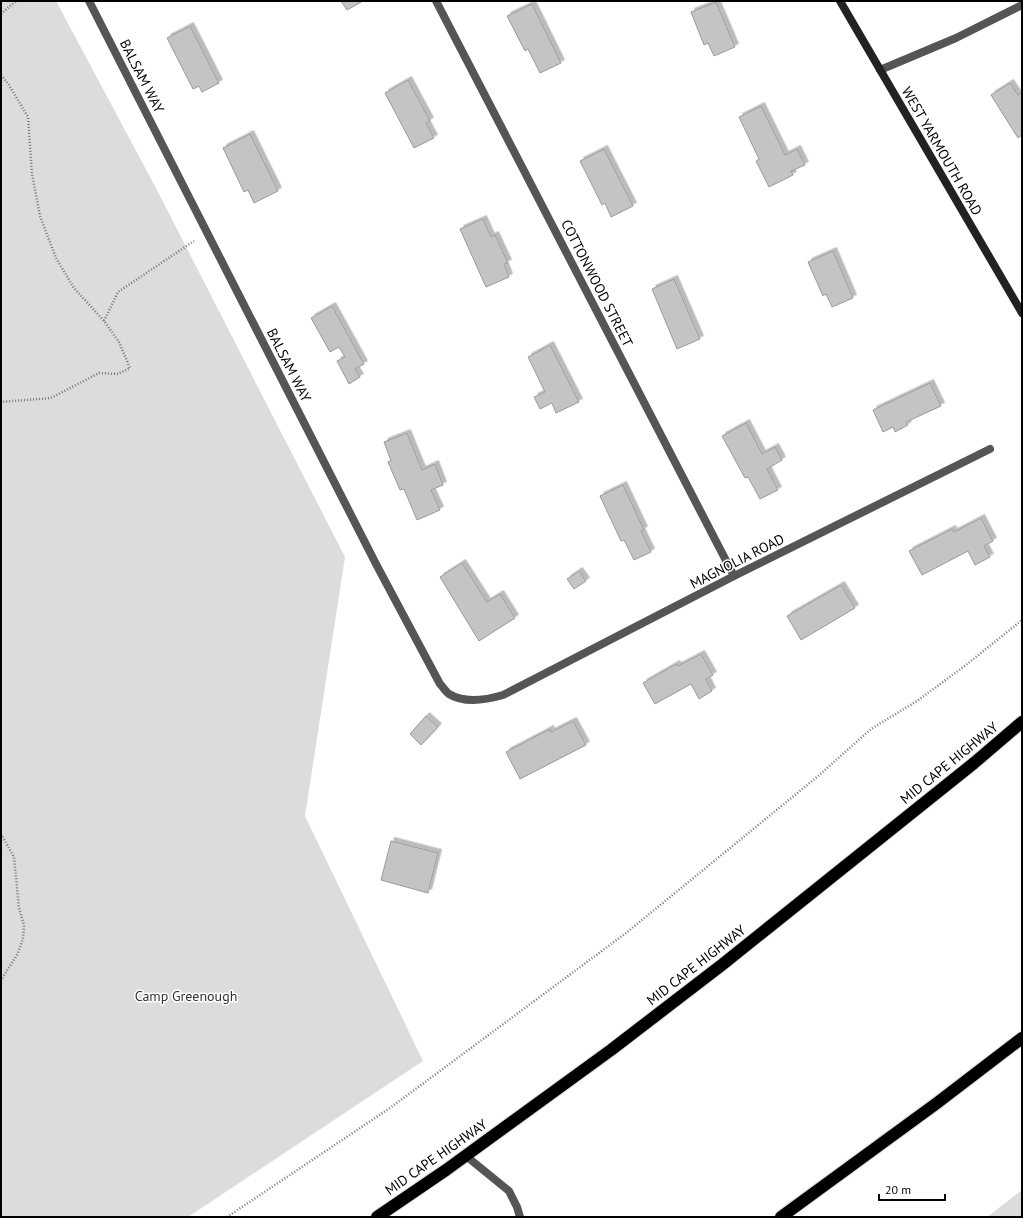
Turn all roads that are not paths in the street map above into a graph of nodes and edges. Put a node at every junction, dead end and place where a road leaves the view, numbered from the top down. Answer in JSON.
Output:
{"nodes":[{"id":1,"x":89,"y":1,"type":"edge"},
{"id":2,"x":436,"y":1,"type":"edge"},
{"id":3,"x":840,"y":1,"type":"edge"},
{"id":4,"x":1022,"y":5,"type":"edge"},
{"id":5,"x":880,"y":70,"type":"junction"},
{"id":6,"x":1022,"y":313,"type":"edge"},
{"id":7,"x":990,"y":449,"type":"dead end"},
{"id":8,"x":734,"y":576,"type":"junction"},
{"id":9,"x":496,"y":697,"type":"joint"},
{"id":10,"x":1022,"y":722,"type":"edge"},
{"id":11,"x":1022,"y":1038,"type":"edge"},
{"id":12,"x":466,"y":1156,"type":"junction"},
{"id":13,"x":377,"y":1217,"type":"edge"},
{"id":14,"x":520,"y":1217,"type":"edge"},
{"id":15,"x":781,"y":1217,"type":"edge"}],
"edges":[{"from":1,"to":9,"type":"street","name":"BALSAM WAY"},
{"from":2,"to":8,"type":"street","name":"COTTONWOOD STREET"},
{"from":3,"to":5,"type":"main road","name":"WEST YARMOUTH ROAD"},
{"from":4,"to":5,"type":"street"},
{"from":5,"to":6,"type":"main road","name":"WEST YARMOUTH ROAD"},
{"from":7,"to":8,"type":"street","name":"MAGNOLIA ROAD"},
{"from":8,"to":9,"type":"street","name":"MAGNOLIA ROAD"},
{"from":10,"to":12,"type":"highway","name":"MID CAPE HIGHWAY"},
{"from":11,"to":15,"type":"highway"},
{"from":12,"to":13,"type":"highway","name":"MID CAPE HIGHWAY"},
{"from":12,"to":14,"type":"street"}]}
